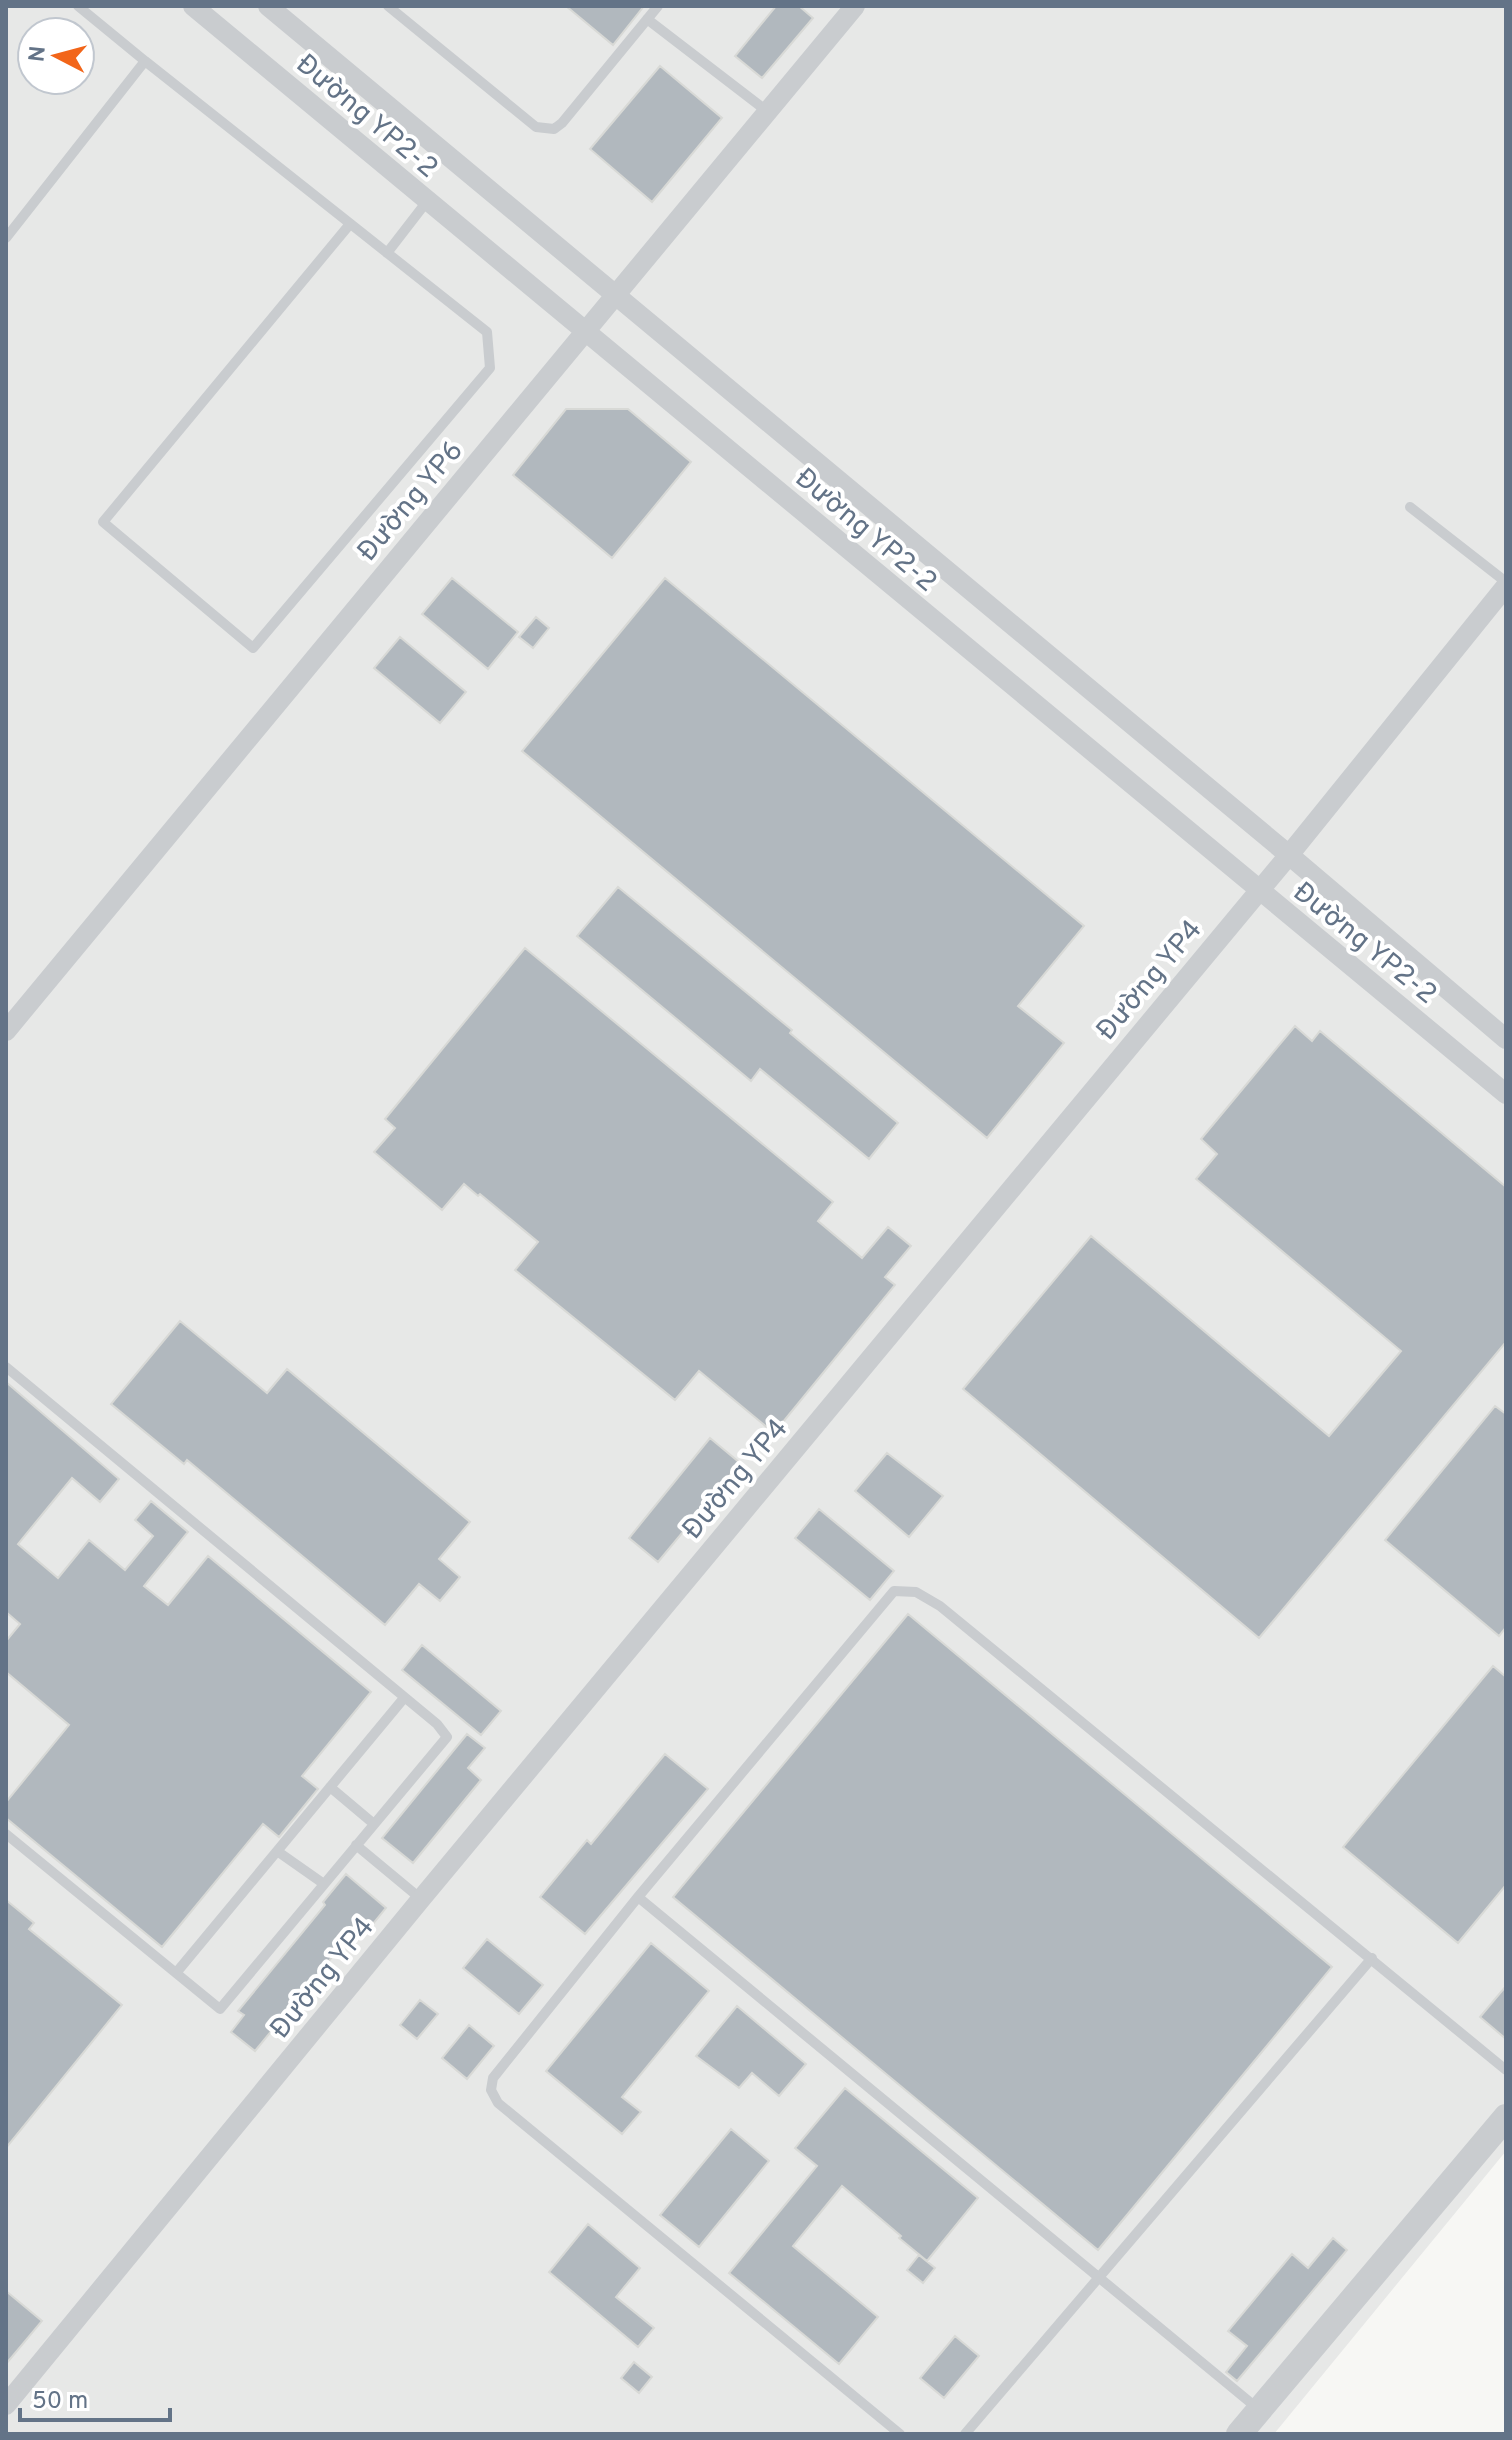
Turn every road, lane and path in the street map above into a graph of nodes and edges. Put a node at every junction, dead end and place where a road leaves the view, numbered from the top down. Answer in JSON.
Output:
{"nodes":[{"id":1,"x":78,"y":6,"type":"edge"},
{"id":2,"x":193,"y":6,"type":"edge"},
{"id":3,"x":268,"y":6,"type":"edge"},
{"id":4,"x":388,"y":6,"type":"edge"},
{"id":5,"x":658,"y":6,"type":"edge"},
{"id":6,"x":855,"y":6,"type":"edge"},
{"id":7,"x":647,"y":19,"type":"junction"},
{"id":8,"x":145,"y":61,"type":"junction"},
{"id":9,"x":768,"y":112,"type":"junction"},
{"id":10,"x":428,"y":200,"type":"junction"},
{"id":11,"x":350,"y":224,"type":"junction"},
{"id":12,"x":6,"y":238,"type":"edge"},
{"id":13,"x":387,"y":253,"type":"junction"},
{"id":14,"x":615,"y":293,"type":"junction"},
{"id":15,"x":585,"y":330,"type":"junction"},
{"id":16,"x":1410,"y":507,"type":"dead end"},
{"id":17,"x":1506,"y":584,"type":"edge"},
{"id":18,"x":1289,"y":855,"type":"junction"},
{"id":19,"x":1258,"y":890,"type":"junction"},
{"id":20,"x":6,"y":1031,"type":"edge"},
{"id":21,"x":1506,"y":1039,"type":"edge"},
{"id":22,"x":1506,"y":1094,"type":"edge"},
{"id":23,"x":6,"y":1367,"type":"edge"},
{"id":24,"x":404,"y":1698,"type":"junction"},
{"id":25,"x":330,"y":1787,"type":"junction"},
{"id":26,"x":374,"y":1824,"type":"junction"},
{"id":27,"x":6,"y":1834,"type":"edge"},
{"id":28,"x":356,"y":1845,"type":"junction"},
{"id":29,"x":277,"y":1851,"type":"junction"},
{"id":30,"x":324,"y":1884,"type":"junction"},
{"id":31,"x":638,"y":1897,"type":"junction"},
{"id":32,"x":421,"y":1899,"type":"junction"},
{"id":33,"x":1372,"y":1958,"type":"junction"},
{"id":34,"x":176,"y":1973,"type":"junction"},
{"id":35,"x":1506,"y":2070,"type":"edge"},
{"id":36,"x":1506,"y":2117,"type":"edge"},
{"id":37,"x":1098,"y":2277,"type":"junction"},
{"id":38,"x":6,"y":2405,"type":"edge"},
{"id":39,"x":1259,"y":2410,"type":"junction"},
{"id":40,"x":900,"y":2434,"type":"edge"},
{"id":41,"x":965,"y":2434,"type":"edge"},
{"id":42,"x":1239,"y":2434,"type":"edge"}],
"edges":[{"from":1,"to":8,"type":"lane"},
{"from":2,"to":10,"type":"street","name":"Đường YP2-2"},
{"from":3,"to":14,"type":"street","name":"Đường YP2-2"},
{"from":4,"to":7,"type":"lane"},
{"from":5,"to":7,"type":"lane"},
{"from":6,"to":9,"type":"street","name":"Đường YP6"},
{"from":7,"to":9,"type":"lane"},
{"from":8,"to":11,"type":"lane"},
{"from":8,"to":12,"type":"lane"},
{"from":9,"to":14,"type":"street","name":"Đường YP6"},
{"from":10,"to":13,"type":"lane"},
{"from":10,"to":15,"type":"street","name":"Đường YP2-2"},
{"from":11,"to":13,"type":"lane"},
{"from":11,"to":13,"type":"lane"},
{"from":14,"to":15,"type":"street","name":"Đường YP6"},
{"from":14,"to":18,"type":"street","name":"Đường YP2-2"},
{"from":15,"to":19,"type":"street","name":"Đường YP2-2"},
{"from":15,"to":20,"type":"street","name":"Đường YP6"},
{"from":16,"to":17,"type":"lane"},
{"from":17,"to":18,"type":"street","name":"Đường YP4"},
{"from":18,"to":19,"type":"street","name":"Đường YP4"},
{"from":18,"to":21,"type":"street","name":"Đường YP2-2"},
{"from":19,"to":22,"type":"street","name":"Đường YP2-2"},
{"from":19,"to":32,"type":"street","name":"Đường YP4"},
{"from":23,"to":24,"type":"lane"},
{"from":24,"to":25,"type":"lane"},
{"from":24,"to":26,"type":"lane"},
{"from":25,"to":26,"type":"lane"},
{"from":25,"to":29,"type":"lane"},
{"from":26,"to":28,"type":"lane"},
{"from":27,"to":34,"type":"lane"},
{"from":28,"to":30,"type":"lane"},
{"from":28,"to":32,"type":"lane"},
{"from":29,"to":30,"type":"lane"},
{"from":29,"to":34,"type":"lane"},
{"from":30,"to":34,"type":"lane"},
{"from":31,"to":33,"type":"lane"},
{"from":31,"to":37,"type":"lane"},
{"from":31,"to":40,"type":"lane"},
{"from":32,"to":38,"type":"street","name":"Đường YP4"},
{"from":33,"to":35,"type":"lane"},
{"from":33,"to":37,"type":"lane"},
{"from":36,"to":39,"type":"street"},
{"from":37,"to":39,"type":"lane"},
{"from":37,"to":41,"type":"lane"},
{"from":39,"to":42,"type":"street"}]}
